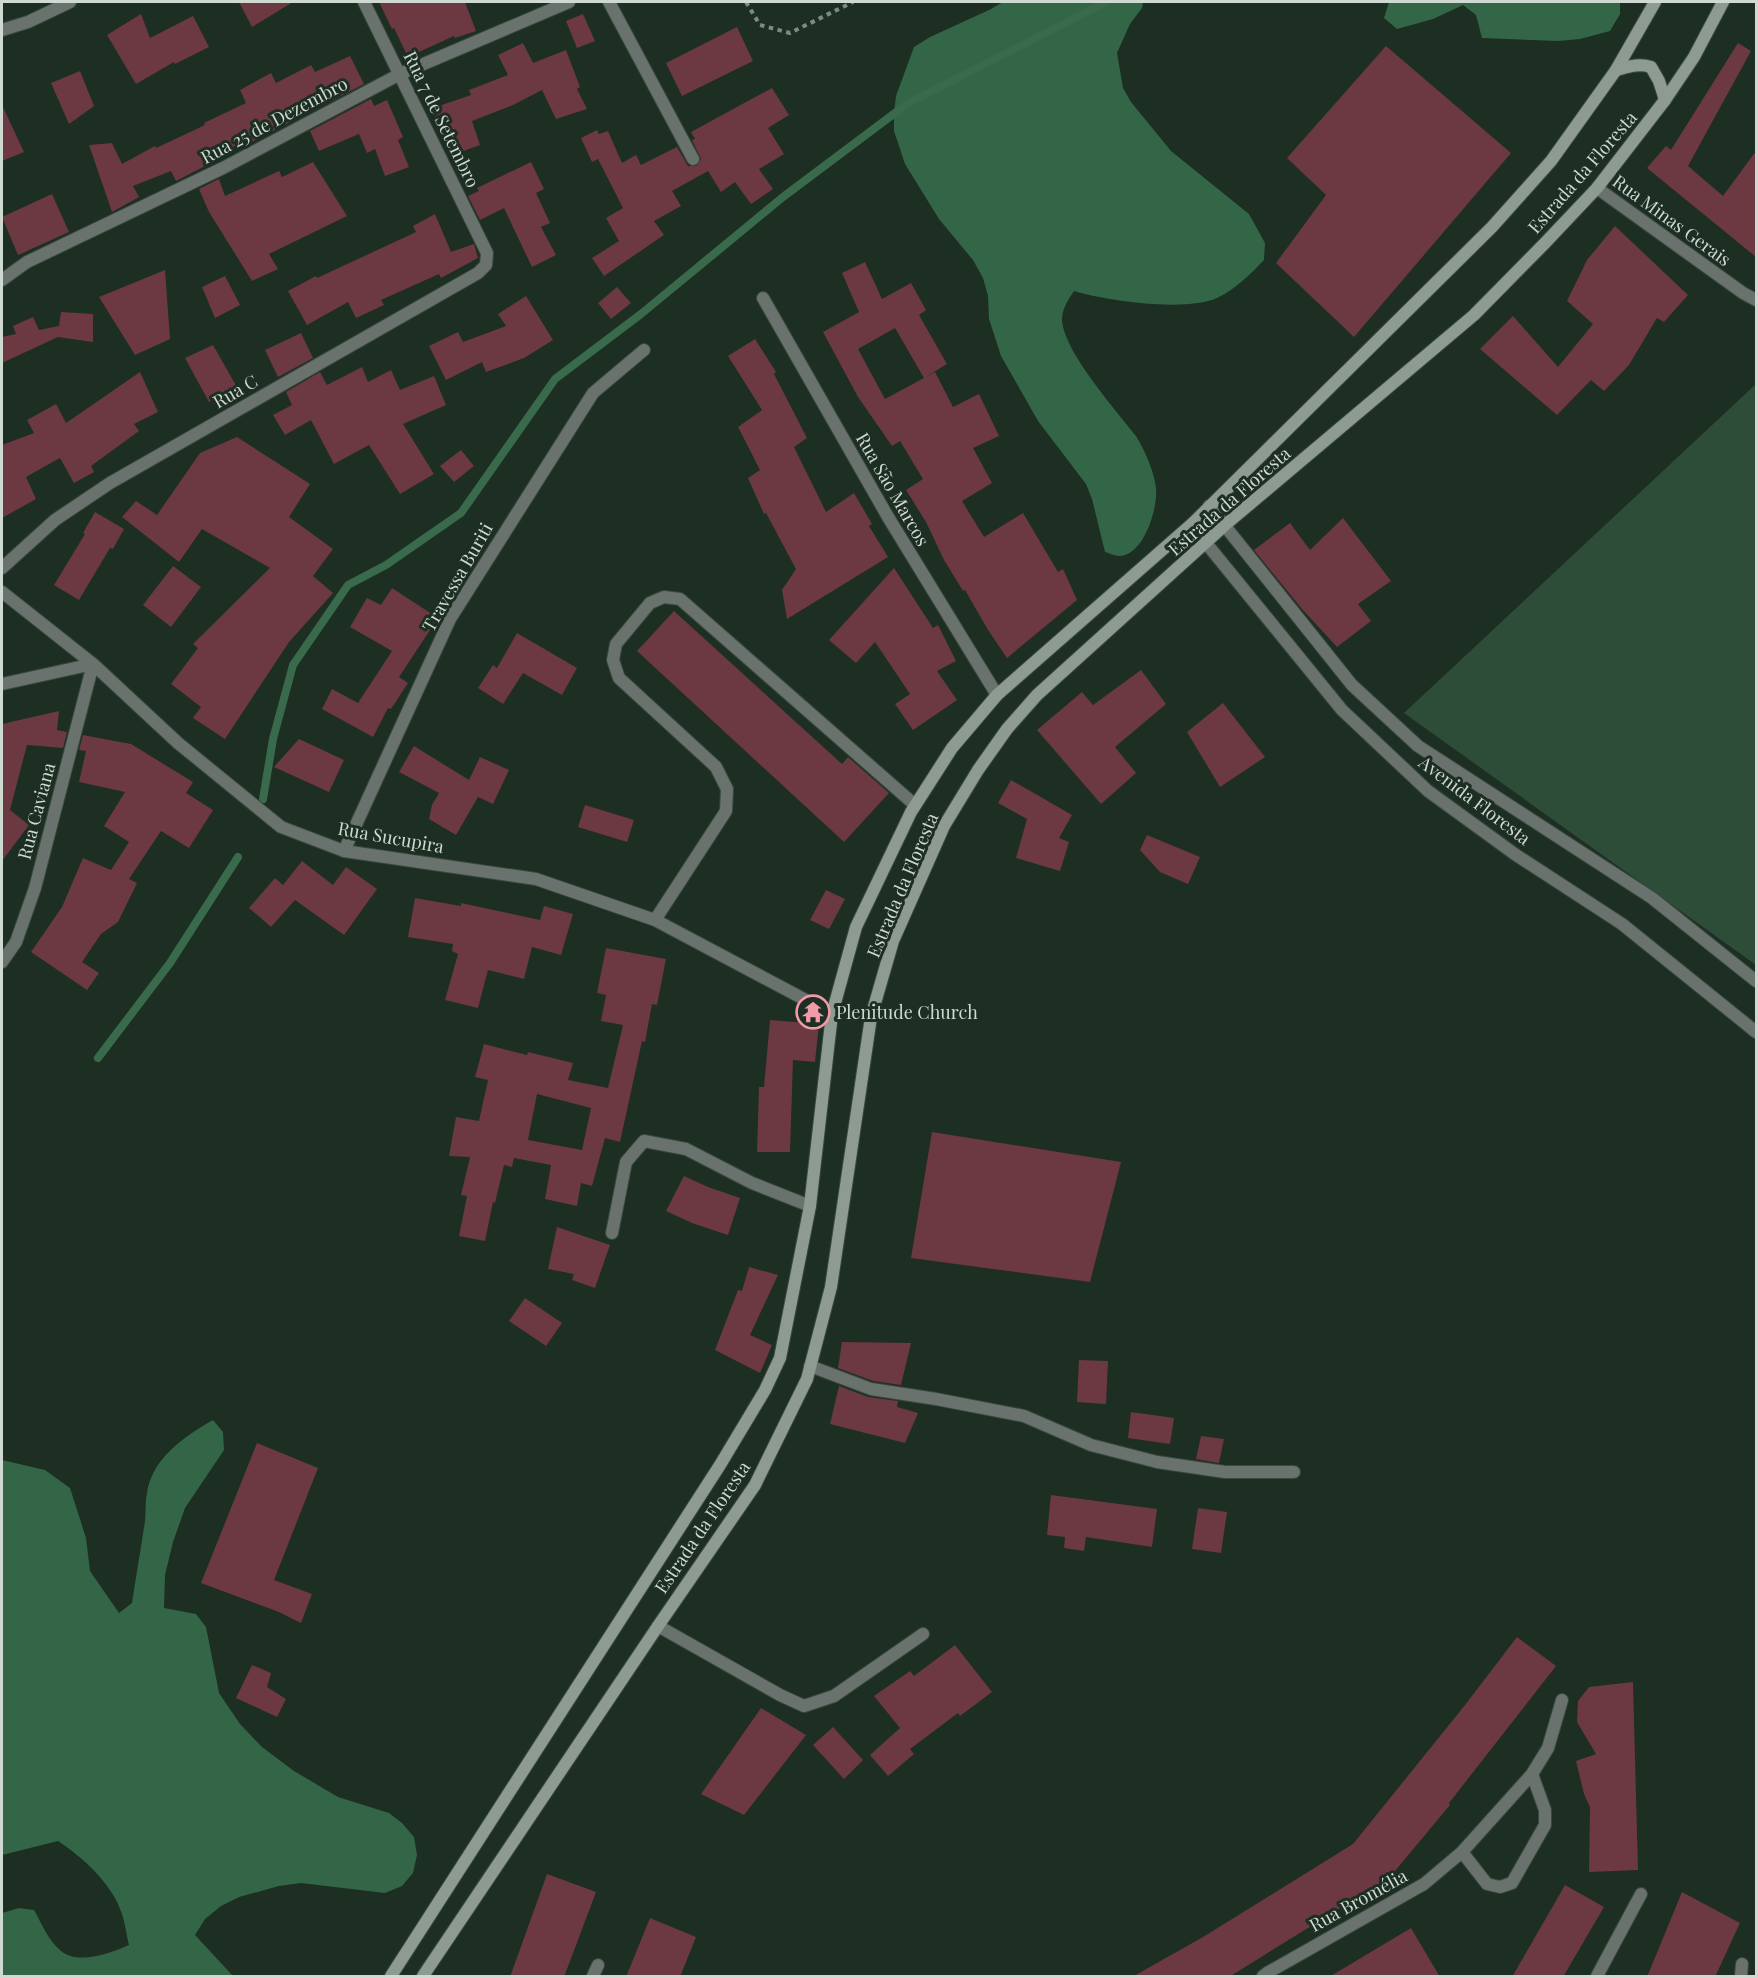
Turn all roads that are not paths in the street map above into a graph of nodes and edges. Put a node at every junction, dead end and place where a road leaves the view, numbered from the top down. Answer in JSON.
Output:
{"nodes":[{"id":1,"x":70,"y":2,"type":"edge"},
{"id":2,"x":364,"y":2,"type":"edge"},
{"id":3,"x":569,"y":2,"type":"edge"},
{"id":4,"x":609,"y":2,"type":"edge"},
{"id":5,"x":1655,"y":2,"type":"edge"},
{"id":6,"x":1723,"y":2,"type":"edge"},
{"id":7,"x":2,"y":30,"type":"edge"},
{"id":8,"x":1616,"y":70,"type":"junction"},
{"id":9,"x":400,"y":74,"type":"junction"},
{"id":10,"x":1665,"y":100,"type":"junction"},
{"id":11,"x":693,"y":159,"type":"dead end"},
{"id":12,"x":1597,"y":188,"type":"junction"},
{"id":13,"x":488,"y":253,"type":"joint"},
{"id":14,"x":2,"y":280,"type":"edge"},
{"id":15,"x":763,"y":298,"type":"dead end"},
{"id":16,"x":1756,"y":300,"type":"edge"},
{"id":17,"x":644,"y":350,"type":"dead end"},
{"id":18,"x":1209,"y":506,"type":"junction"},
{"id":19,"x":1193,"y":523,"type":"junction"},
{"id":20,"x":1225,"y":525,"type":"junction"},
{"id":21,"x":1206,"y":543,"type":"junction"},
{"id":22,"x":2,"y":568,"type":"edge"},
{"id":23,"x":2,"y":592,"type":"edge"},
{"id":24,"x":93,"y":664,"type":"junction"},
{"id":25,"x":2,"y":684,"type":"edge"},
{"id":26,"x":997,"y":695,"type":"junction"},
{"id":27,"x":915,"y":805,"type":"junction"},
{"id":28,"x":344,"y":851,"type":"junction"},
{"id":29,"x":655,"y":920,"type":"junction"},
{"id":30,"x":2,"y":962,"type":"edge"},
{"id":31,"x":1756,"y":981,"type":"edge"},
{"id":32,"x":832,"y":1014,"type":"junction"},
{"id":33,"x":1756,"y":1032,"type":"edge"},
{"id":34,"x":810,"y":1206,"type":"junction"},
{"id":35,"x":612,"y":1233,"type":"dead end"},
{"id":36,"x":810,"y":1366,"type":"junction"},
{"id":37,"x":1294,"y":1472,"type":"dead end"},
{"id":38,"x":658,"y":1626,"type":"junction"},
{"id":39,"x":923,"y":1634,"type":"dead end"},
{"id":40,"x":1562,"y":1700,"type":"dead end"},
{"id":41,"x":1532,"y":1774,"type":"junction"},
{"id":42,"x":1461,"y":1852,"type":"junction"},
{"id":43,"x":1641,"y":1894,"type":"dead end"},
{"id":44,"x":1266,"y":1975,"type":"edge"},
{"id":45,"x":391,"y":1977,"type":"edge"},
{"id":46,"x":423,"y":1977,"type":"edge"},
{"id":47,"x":1597,"y":1977,"type":"edge"}],
"edges":[{"from":1,"to":7,"type":"street"},
{"from":2,"to":9,"type":"street","name":"Rua 7 de Setembro"},
{"from":3,"to":9,"type":"street","name":"Rua 25 de Dezembro"},
{"from":4,"to":11,"type":"street"},
{"from":5,"to":8,"type":"main road","name":"Estrada da Floresta"},
{"from":6,"to":10,"type":"main road","name":"Estrada da Floresta"},
{"from":8,"to":10,"type":"main road"},
{"from":8,"to":18,"type":"main road","name":"Estrada da Floresta"},
{"from":9,"to":13,"type":"street","name":"Rua 7 de Setembro"},
{"from":9,"to":14,"type":"street","name":"Rua 25 de Dezembro"},
{"from":10,"to":12,"type":"main road","name":"Estrada da Floresta"},
{"from":12,"to":16,"type":"street","name":"Rua Minas Gerais"},
{"from":12,"to":20,"type":"main road","name":"Estrada da Floresta"},
{"from":13,"to":22,"type":"street","name":"Rua C"},
{"from":15,"to":26,"type":"street","name":"Rua São Marcos"},
{"from":17,"to":28,"type":"street","name":"Travessa Buriti"},
{"from":18,"to":19,"type":"main road","name":"Estrada da Floresta"},
{"from":18,"to":20,"type":"street","name":"Avenida Floresta"},
{"from":19,"to":21,"type":"street","name":"Avenida Floresta"},
{"from":19,"to":26,"type":"main road","name":"Estrada da Floresta"},
{"from":20,"to":21,"type":"main road","name":"Estrada da Floresta"},
{"from":20,"to":31,"type":"street","name":"Avenida Floresta"},
{"from":21,"to":33,"type":"street","name":"Avenida Floresta"},
{"from":21,"to":36,"type":"main road","name":"Estrada da Floresta"},
{"from":23,"to":24,"type":"street","name":"Rua Sucupira"},
{"from":24,"to":25,"type":"street"},
{"from":24,"to":28,"type":"street","name":"Rua Sucupira"},
{"from":24,"to":30,"type":"street","name":"Rua Caviana"},
{"from":26,"to":27,"type":"main road","name":"Estrada da Floresta"},
{"from":27,"to":29,"type":"street"},
{"from":27,"to":32,"type":"main road","name":"Estrada da Floresta"},
{"from":28,"to":29,"type":"street","name":"Rua Sucupira"},
{"from":29,"to":32,"type":"street","name":"Rua Sucupira"},
{"from":32,"to":34,"type":"main road","name":"Estrada da Floresta"},
{"from":34,"to":35,"type":"street"},
{"from":34,"to":45,"type":"main road","name":"Estrada da Floresta"},
{"from":36,"to":37,"type":"street"},
{"from":36,"to":38,"type":"main road","name":"Estrada da Floresta"},
{"from":38,"to":39,"type":"street"},
{"from":38,"to":46,"type":"main road","name":"Estrada da Floresta"},
{"from":40,"to":41,"type":"street","name":"Rua Bromélia"},
{"from":41,"to":42,"type":"street","name":"Rua Bromélia"},
{"from":41,"to":42,"type":"street"},
{"from":42,"to":44,"type":"street","name":"Rua Bromélia"},
{"from":43,"to":47,"type":"street"}]}
